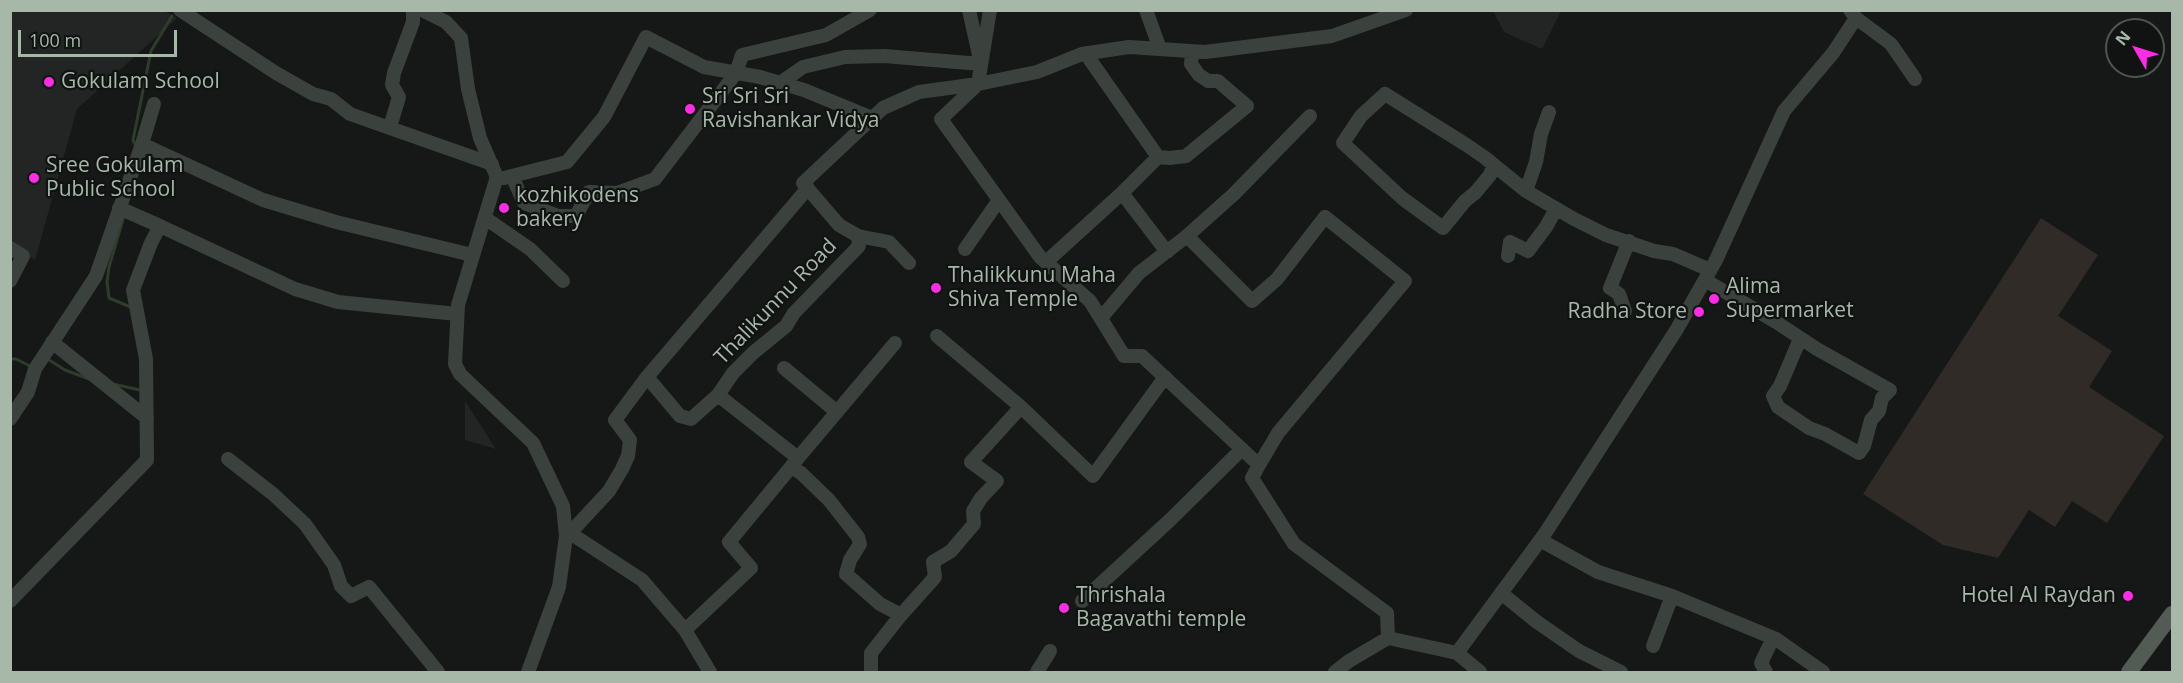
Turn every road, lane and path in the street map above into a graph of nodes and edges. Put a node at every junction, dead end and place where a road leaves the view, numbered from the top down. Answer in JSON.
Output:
{"nodes":[{"id":1,"x":180,"y":10,"type":"edge"},
{"id":2,"x":413,"y":10,"type":"edge"},
{"id":3,"x":422,"y":10,"type":"edge"},
{"id":4,"x":870,"y":10,"type":"edge"},
{"id":5,"x":969,"y":10,"type":"edge"},
{"id":6,"x":990,"y":10,"type":"edge"},
{"id":7,"x":1146,"y":10,"type":"edge"},
{"id":8,"x":1406,"y":10,"type":"edge"},
{"id":9,"x":1853,"y":14,"type":"edge"},
{"id":10,"x":1160,"y":49,"type":"junction"},
{"id":11,"x":1192,"y":52,"type":"junction"},
{"id":12,"x":1086,"y":54,"type":"junction"},
{"id":13,"x":981,"y":63,"type":"junction"},
{"id":14,"x":736,"y":73,"type":"junction"},
{"id":15,"x":1915,"y":79,"type":"dead end"},
{"id":16,"x":780,"y":83,"type":"junction"},
{"id":17,"x":978,"y":84,"type":"junction"},
{"id":18,"x":154,"y":104,"type":"dead end"},
{"id":19,"x":1549,"y":112,"type":"dead end"},
{"id":20,"x":1310,"y":116,"type":"dead end"},
{"id":21,"x":872,"y":118,"type":"junction"},
{"id":22,"x":390,"y":127,"type":"junction"},
{"id":23,"x":142,"y":144,"type":"junction"},
{"id":24,"x":1158,"y":157,"type":"junction"},
{"id":25,"x":492,"y":164,"type":"junction"},
{"id":26,"x":1493,"y":166,"type":"junction"},
{"id":27,"x":512,"y":176,"type":"junction"},
{"id":28,"x":496,"y":180,"type":"junction"},
{"id":29,"x":807,"y":188,"type":"junction"},
{"id":30,"x":1526,"y":191,"type":"junction"},
{"id":31,"x":1122,"y":193,"type":"junction"},
{"id":32,"x":999,"y":200,"type":"junction"},
{"id":33,"x":119,"y":208,"type":"junction"},
{"id":34,"x":1556,"y":209,"type":"junction"},
{"id":35,"x":485,"y":218,"type":"junction"},
{"id":36,"x":160,"y":226,"type":"junction"},
{"id":37,"x":858,"y":236,"type":"junction"},
{"id":38,"x":1187,"y":236,"type":"junction"},
{"id":39,"x":1629,"y":241,"type":"junction"},
{"id":40,"x":10,"y":248,"type":"edge"},
{"id":41,"x":965,"y":249,"type":"dead end"},
{"id":42,"x":1167,"y":252,"type":"junction"},
{"id":43,"x":472,"y":255,"type":"junction"},
{"id":44,"x":1508,"y":256,"type":"dead end"},
{"id":45,"x":1046,"y":262,"type":"junction"},
{"id":46,"x":909,"y":263,"type":"dead end"},
{"id":47,"x":1708,"y":275,"type":"junction"},
{"id":48,"x":10,"y":281,"type":"edge"},
{"id":49,"x":563,"y":281,"type":"dead end"},
{"id":50,"x":1625,"y":310,"type":"dead end"},
{"id":51,"x":458,"y":314,"type":"junction"},
{"id":52,"x":1101,"y":318,"type":"junction"},
{"id":53,"x":937,"y":336,"type":"dead end"},
{"id":54,"x":1800,"y":339,"type":"junction"},
{"id":55,"x":52,"y":342,"type":"junction"},
{"id":56,"x":895,"y":343,"type":"dead end"},
{"id":57,"x":784,"y":368,"type":"dead end"},
{"id":58,"x":647,"y":377,"type":"junction"},
{"id":59,"x":1165,"y":377,"type":"junction"},
{"id":60,"x":718,"y":395,"type":"junction"},
{"id":61,"x":1021,"y":407,"type":"junction"},
{"id":62,"x":837,"y":412,"type":"junction"},
{"id":63,"x":147,"y":418,"type":"junction"},
{"id":64,"x":10,"y":419,"type":"edge"},
{"id":65,"x":1242,"y":449,"type":"junction"},
{"id":66,"x":228,"y":459,"type":"dead end"},
{"id":67,"x":794,"y":463,"type":"junction"},
{"id":68,"x":1259,"y":465,"type":"junction"},
{"id":69,"x":568,"y":535,"type":"junction"},
{"id":70,"x":1540,"y":540,"type":"junction"},
{"id":71,"x":1501,"y":593,"type":"junction"},
{"id":72,"x":1672,"y":596,"type":"junction"},
{"id":73,"x":10,"y":601,"type":"edge"},
{"id":74,"x":1082,"y":601,"type":"dead end"},
{"id":75,"x":2172,"y":614,"type":"edge"},
{"id":76,"x":901,"y":615,"type":"junction"},
{"id":77,"x":685,"y":630,"type":"junction"},
{"id":78,"x":1388,"y":638,"type":"junction"},
{"id":79,"x":1773,"y":638,"type":"junction"},
{"id":80,"x":1653,"y":646,"type":"dead end"},
{"id":81,"x":1050,"y":651,"type":"dead end"},
{"id":82,"x":1457,"y":653,"type":"junction"},
{"id":83,"x":438,"y":672,"type":"edge"},
{"id":84,"x":528,"y":672,"type":"edge"},
{"id":85,"x":710,"y":672,"type":"edge"},
{"id":86,"x":871,"y":672,"type":"edge"},
{"id":87,"x":1037,"y":672,"type":"edge"},
{"id":88,"x":1335,"y":672,"type":"edge"},
{"id":89,"x":1480,"y":672,"type":"edge"},
{"id":90,"x":1621,"y":672,"type":"edge"},
{"id":91,"x":1766,"y":672,"type":"edge"},
{"id":92,"x":1823,"y":672,"type":"edge"},
{"id":93,"x":2129,"y":672,"type":"edge"}],
"edges":[{"from":1,"to":22,"type":"street"},
{"from":2,"to":22,"type":"street"},
{"from":3,"to":25,"type":"street"},
{"from":4,"to":14,"type":"street"},
{"from":5,"to":13,"type":"street"},
{"from":6,"to":13,"type":"street"},
{"from":7,"to":10,"type":"street"},
{"from":8,"to":11,"type":"street"},
{"from":9,"to":15,"type":"street"},
{"from":9,"to":47,"type":"street"},
{"from":10,"to":11,"type":"street"},
{"from":10,"to":12,"type":"street"},
{"from":11,"to":24,"type":"street"},
{"from":12,"to":17,"type":"street"},
{"from":12,"to":24,"type":"street"},
{"from":13,"to":16,"type":"street"},
{"from":13,"to":17,"type":"street"},
{"from":14,"to":16,"type":"street"},
{"from":14,"to":27,"type":"street"},
{"from":14,"to":27,"type":"street"},
{"from":16,"to":21,"type":"street"},
{"from":17,"to":21,"type":"street"},
{"from":17,"to":32,"type":"street"},
{"from":18,"to":23,"type":"street"},
{"from":19,"to":30,"type":"street"},
{"from":20,"to":38,"type":"street"},
{"from":21,"to":29,"type":"street"},
{"from":22,"to":25,"type":"street"},
{"from":23,"to":33,"type":"street"},
{"from":23,"to":43,"type":"street"},
{"from":24,"to":31,"type":"street"},
{"from":25,"to":28,"type":"street"},
{"from":26,"to":26,"type":"street"},
{"from":26,"to":30,"type":"street"},
{"from":27,"to":28,"type":"street"},
{"from":28,"to":35,"type":"street"},
{"from":29,"to":37,"type":"street"},
{"from":29,"to":58,"type":"street"},
{"from":30,"to":34,"type":"street"},
{"from":31,"to":42,"type":"street"},
{"from":31,"to":45,"type":"street"},
{"from":32,"to":41,"type":"street"},
{"from":32,"to":45,"type":"street"},
{"from":33,"to":36,"type":"street"},
{"from":33,"to":55,"type":"street"},
{"from":34,"to":39,"type":"street"},
{"from":34,"to":44,"type":"street"},
{"from":35,"to":43,"type":"street"},
{"from":35,"to":49,"type":"street"},
{"from":36,"to":51,"type":"street"},
{"from":36,"to":63,"type":"street"},
{"from":37,"to":46,"type":"street"},
{"from":37,"to":60,"type":"street","name":"Thalikunnu Road"},
{"from":38,"to":42,"type":"street"},
{"from":38,"to":68,"type":"street"},
{"from":39,"to":47,"type":"street"},
{"from":39,"to":50,"type":"street"},
{"from":40,"to":48,"type":"street"},
{"from":42,"to":52,"type":"street"},
{"from":43,"to":51,"type":"street"},
{"from":45,"to":52,"type":"street"},
{"from":47,"to":54,"type":"street"},
{"from":47,"to":70,"type":"street"},
{"from":51,"to":69,"type":"street"},
{"from":52,"to":59,"type":"street"},
{"from":53,"to":61,"type":"street"},
{"from":54,"to":54,"type":"street"},
{"from":55,"to":63,"type":"street"},
{"from":55,"to":64,"type":"street"},
{"from":56,"to":62,"type":"street"},
{"from":57,"to":62,"type":"street"},
{"from":58,"to":60,"type":"street","name":"Thalikunnu Road"},
{"from":58,"to":69,"type":"street"},
{"from":59,"to":61,"type":"street"},
{"from":59,"to":65,"type":"street"},
{"from":60,"to":67,"type":"street","name":"Thalikunnu Road"},
{"from":61,"to":76,"type":"street"},
{"from":62,"to":67,"type":"street"},
{"from":63,"to":73,"type":"street"},
{"from":65,"to":68,"type":"street"},
{"from":65,"to":74,"type":"street"},
{"from":66,"to":83,"type":"street"},
{"from":67,"to":76,"type":"street","name":"Thalikunnu Road"},
{"from":67,"to":77,"type":"street"},
{"from":68,"to":78,"type":"street"},
{"from":69,"to":77,"type":"street"},
{"from":69,"to":84,"type":"street"},
{"from":70,"to":71,"type":"street"},
{"from":70,"to":72,"type":"street"},
{"from":71,"to":82,"type":"street"},
{"from":71,"to":90,"type":"street"},
{"from":72,"to":79,"type":"street"},
{"from":72,"to":80,"type":"street"},
{"from":75,"to":93,"type":"main road"},
{"from":76,"to":86,"type":"street"},
{"from":77,"to":85,"type":"street"},
{"from":78,"to":82,"type":"street"},
{"from":78,"to":88,"type":"street"},
{"from":79,"to":91,"type":"street"},
{"from":79,"to":92,"type":"street"},
{"from":81,"to":87,"type":"street"},
{"from":82,"to":89,"type":"street"}]}
